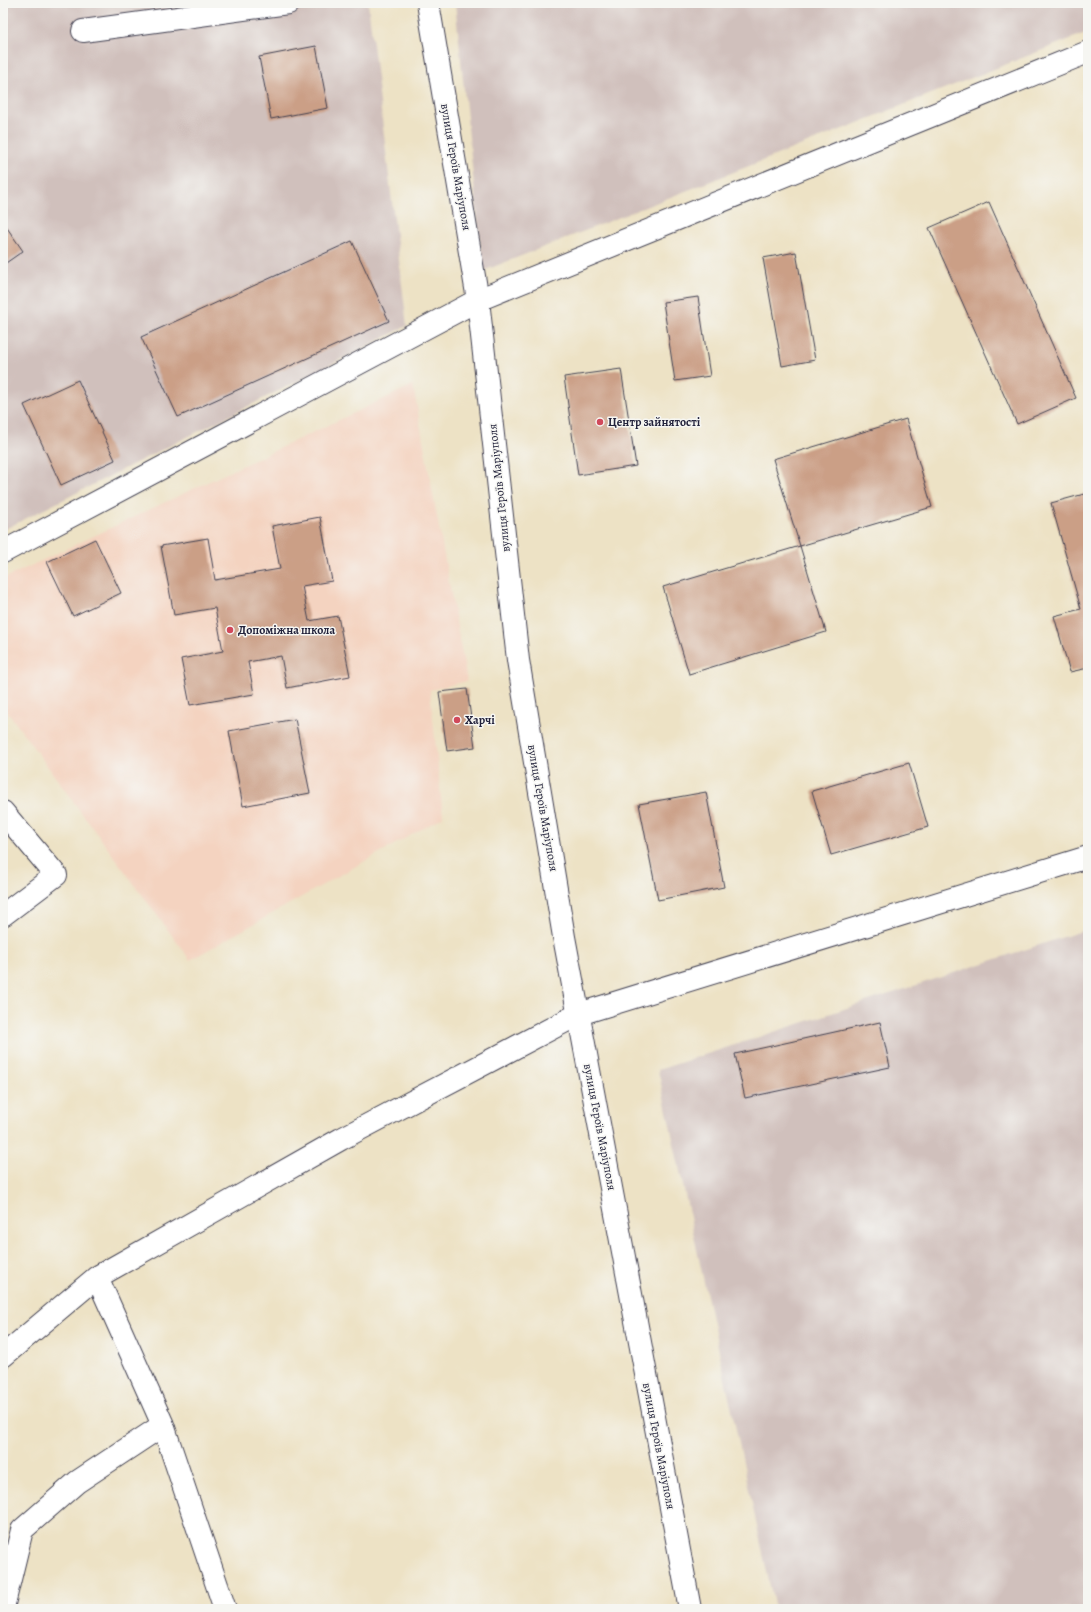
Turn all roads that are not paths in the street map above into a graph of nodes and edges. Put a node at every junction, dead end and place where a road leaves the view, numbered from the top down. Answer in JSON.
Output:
{"nodes":[{"id":1,"x":288,"y":3,"type":"edge"},
{"id":2,"x":428,"y":3,"type":"edge"},
{"id":3,"x":83,"y":31,"type":"dead end"},
{"id":4,"x":1088,"y":52,"type":"edge"},
{"id":5,"x":478,"y":300,"type":"junction"},
{"id":6,"x":3,"y":552,"type":"edge"},
{"id":7,"x":3,"y":812,"type":"edge"},
{"id":8,"x":1088,"y":857,"type":"edge"},
{"id":9,"x":3,"y":915,"type":"edge"},
{"id":10,"x":579,"y":1014,"type":"junction"},
{"id":11,"x":97,"y":1277,"type":"junction"},
{"id":12,"x":3,"y":1356,"type":"edge"},
{"id":13,"x":163,"y":1425,"type":"junction"},
{"id":14,"x":3,"y":1608,"type":"edge"},
{"id":15,"x":225,"y":1609,"type":"edge"},
{"id":16,"x":690,"y":1609,"type":"edge"}],
"edges":[{"from":1,"to":3,"type":"street"},
{"from":2,"to":5,"type":"street","name":"вулиця Героїв Маріуполя"},
{"from":4,"to":5,"type":"street"},
{"from":5,"to":6,"type":"street"},
{"from":5,"to":10,"type":"street","name":"вулиця Героїв Маріуполя"},
{"from":7,"to":9,"type":"street"},
{"from":8,"to":10,"type":"street"},
{"from":10,"to":11,"type":"street"},
{"from":10,"to":16,"type":"street","name":"вулиця Героїв Маріуполя"},
{"from":11,"to":12,"type":"street"},
{"from":11,"to":13,"type":"street"},
{"from":13,"to":14,"type":"street"},
{"from":13,"to":15,"type":"street"}]}
